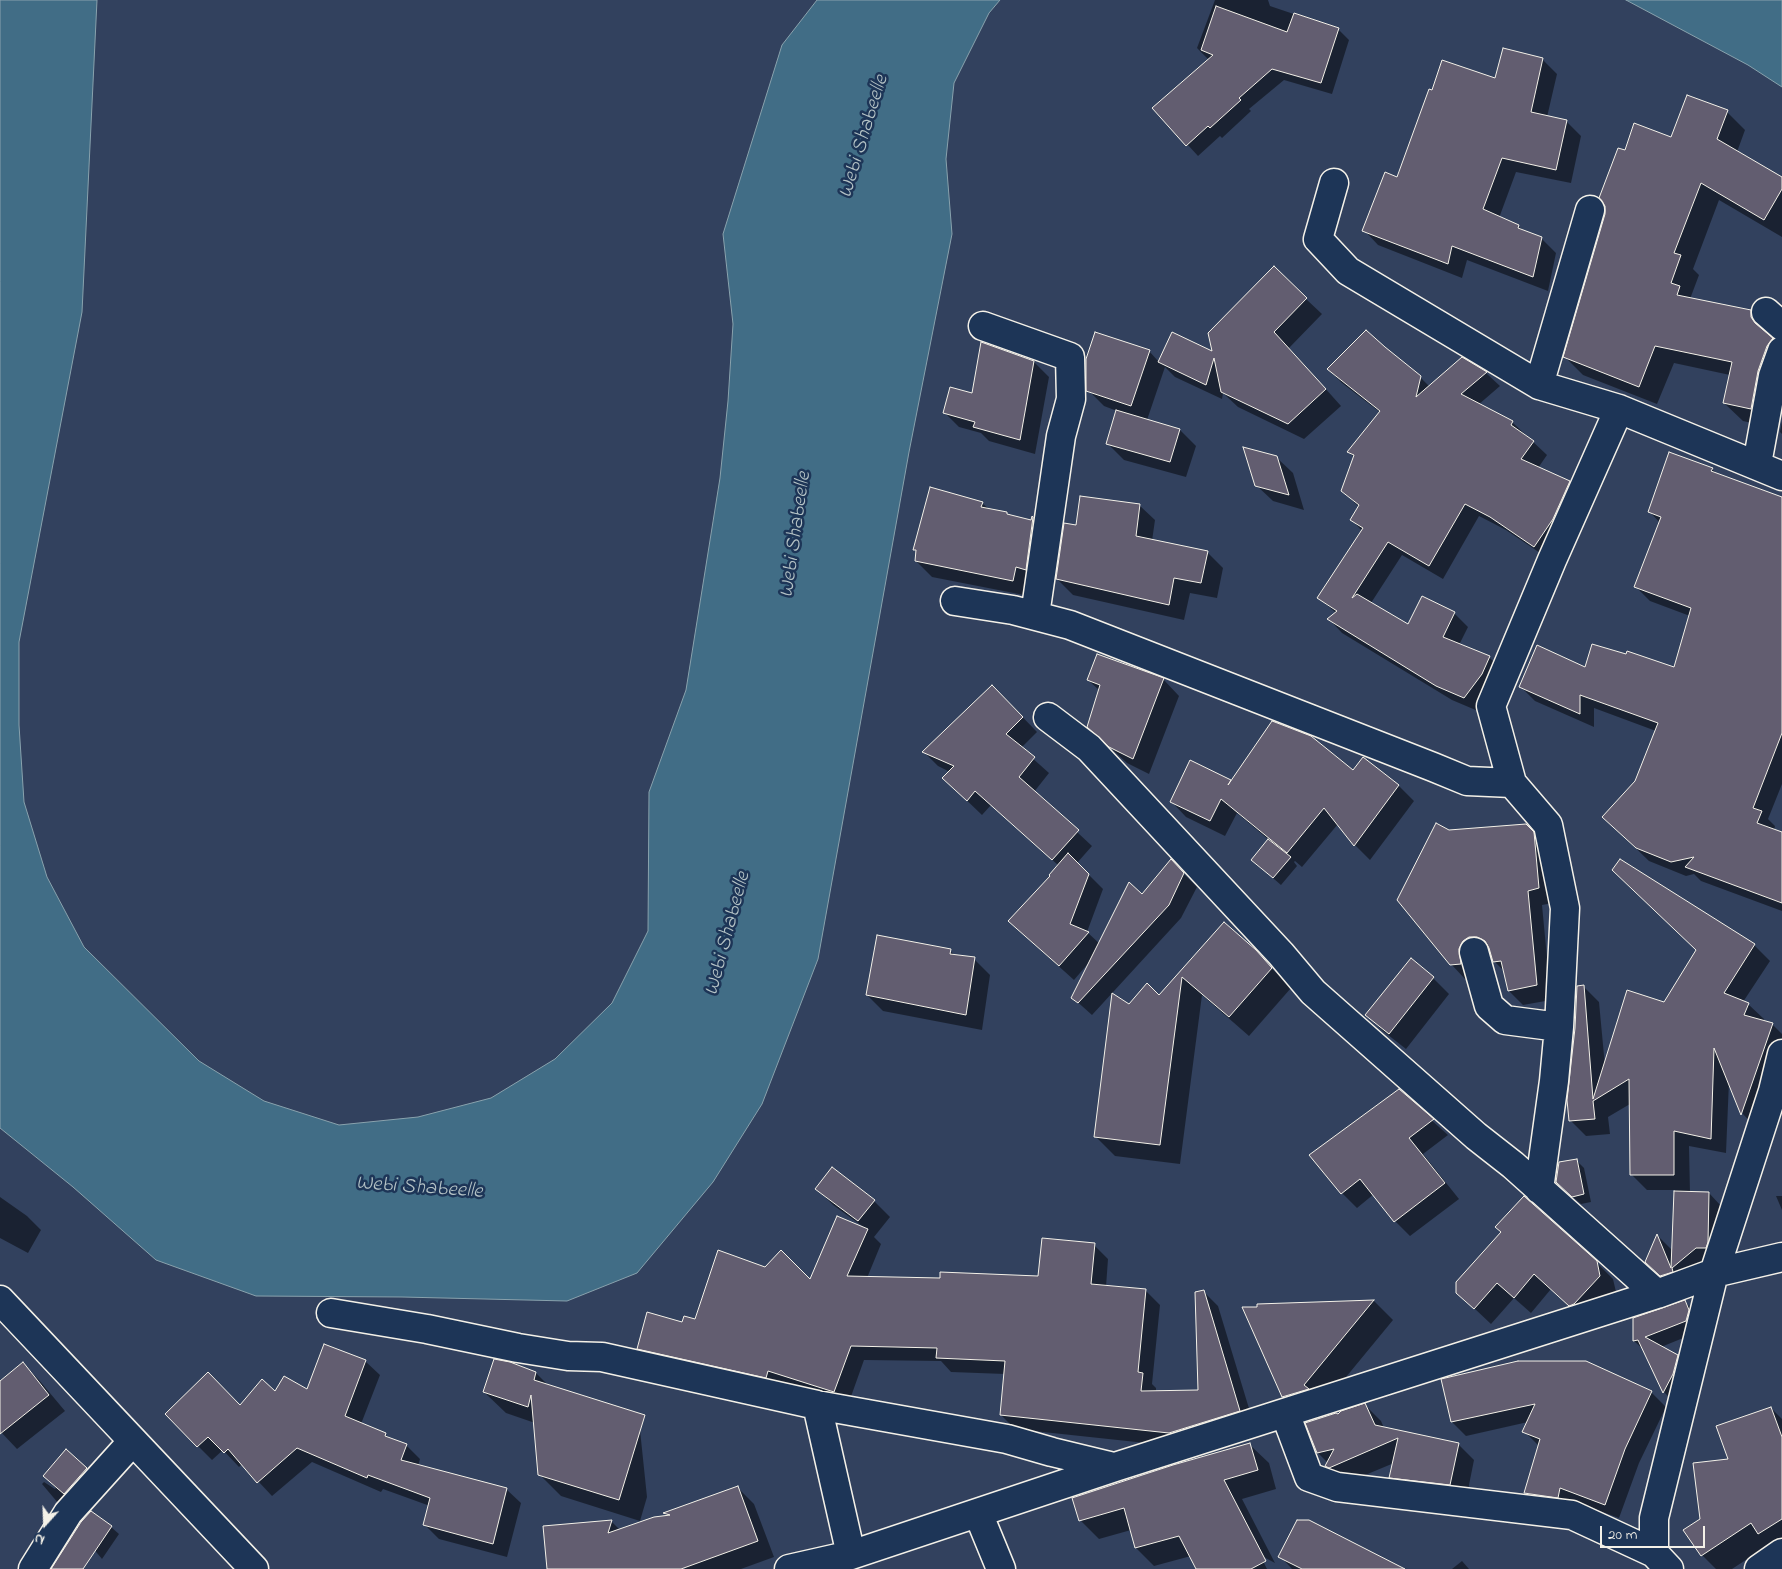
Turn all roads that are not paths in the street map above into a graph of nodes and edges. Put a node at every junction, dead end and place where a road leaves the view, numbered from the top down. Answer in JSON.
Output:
{"nodes":[{"id":1,"x":1334,"y":182,"type":"dead end"},
{"id":2,"x":1590,"y":210,"type":"dead end"},
{"id":3,"x":983,"y":326,"type":"dead end"},
{"id":4,"x":1782,"y":351,"type":"edge"},
{"id":5,"x":1540,"y":385,"type":"junction"},
{"id":6,"x":1618,"y":409,"type":"junction"},
{"id":7,"x":1756,"y":464,"type":"junction"},
{"id":8,"x":1782,"y":476,"type":"edge"},
{"id":9,"x":956,"y":602,"type":"dead end"},
{"id":10,"x":1035,"y":615,"type":"junction"},
{"id":11,"x":1048,"y":717,"type":"dead end"},
{"id":12,"x":1512,"y":783,"type":"junction"},
{"id":13,"x":1474,"y":952,"type":"dead end"},
{"id":14,"x":1559,"y":1028,"type":"junction"},
{"id":15,"x":1782,"y":1054,"type":"edge"},
{"id":16,"x":1539,"y":1189,"type":"junction"},
{"id":17,"x":1782,"y":1257,"type":"edge"},
{"id":18,"x":1714,"y":1273,"type":"junction"},
{"id":19,"x":1657,"y":1294,"type":"junction"},
{"id":20,"x":0,"y":1300,"type":"edge"},
{"id":21,"x":331,"y":1313,"type":"dead end"},
{"id":22,"x":817,"y":1405,"type":"junction"},
{"id":23,"x":1285,"y":1413,"type":"junction"},
{"id":24,"x":132,"y":1442,"type":"junction"},
{"id":25,"x":1115,"y":1467,"type":"junction"},
{"id":26,"x":978,"y":1514,"type":"junction"},
{"id":27,"x":1782,"y":1553,"type":"edge"},
{"id":28,"x":851,"y":1555,"type":"junction"},
{"id":29,"x":1662,"y":1561,"type":"edge"},
{"id":30,"x":33,"y":1569,"type":"edge"},
{"id":31,"x":254,"y":1569,"type":"edge"},
{"id":32,"x":789,"y":1569,"type":"edge"},
{"id":33,"x":1001,"y":1569,"type":"edge"},
{"id":34,"x":1760,"y":1569,"type":"edge"}],
"edges":[{"from":1,"to":5,"type":"street"},
{"from":2,"to":5,"type":"street"},
{"from":3,"to":10,"type":"street"},
{"from":4,"to":7,"type":"street"},
{"from":5,"to":6,"type":"street"},
{"from":6,"to":7,"type":"street"},
{"from":6,"to":12,"type":"street"},
{"from":7,"to":8,"type":"street"},
{"from":9,"to":10,"type":"street"},
{"from":10,"to":12,"type":"street"},
{"from":11,"to":16,"type":"street"},
{"from":12,"to":14,"type":"street"},
{"from":13,"to":14,"type":"street"},
{"from":14,"to":16,"type":"street"},
{"from":15,"to":18,"type":"street"},
{"from":16,"to":19,"type":"street"},
{"from":17,"to":18,"type":"street"},
{"from":18,"to":19,"type":"street"},
{"from":18,"to":29,"type":"street"},
{"from":19,"to":23,"type":"street"},
{"from":20,"to":24,"type":"street"},
{"from":21,"to":22,"type":"street"},
{"from":22,"to":25,"type":"street"},
{"from":22,"to":28,"type":"street"},
{"from":23,"to":25,"type":"street"},
{"from":23,"to":29,"type":"street"},
{"from":24,"to":30,"type":"street"},
{"from":24,"to":31,"type":"street"},
{"from":25,"to":26,"type":"street"},
{"from":26,"to":28,"type":"street"},
{"from":26,"to":33,"type":"street"},
{"from":27,"to":34,"type":"street"},
{"from":28,"to":32,"type":"street"}]}
